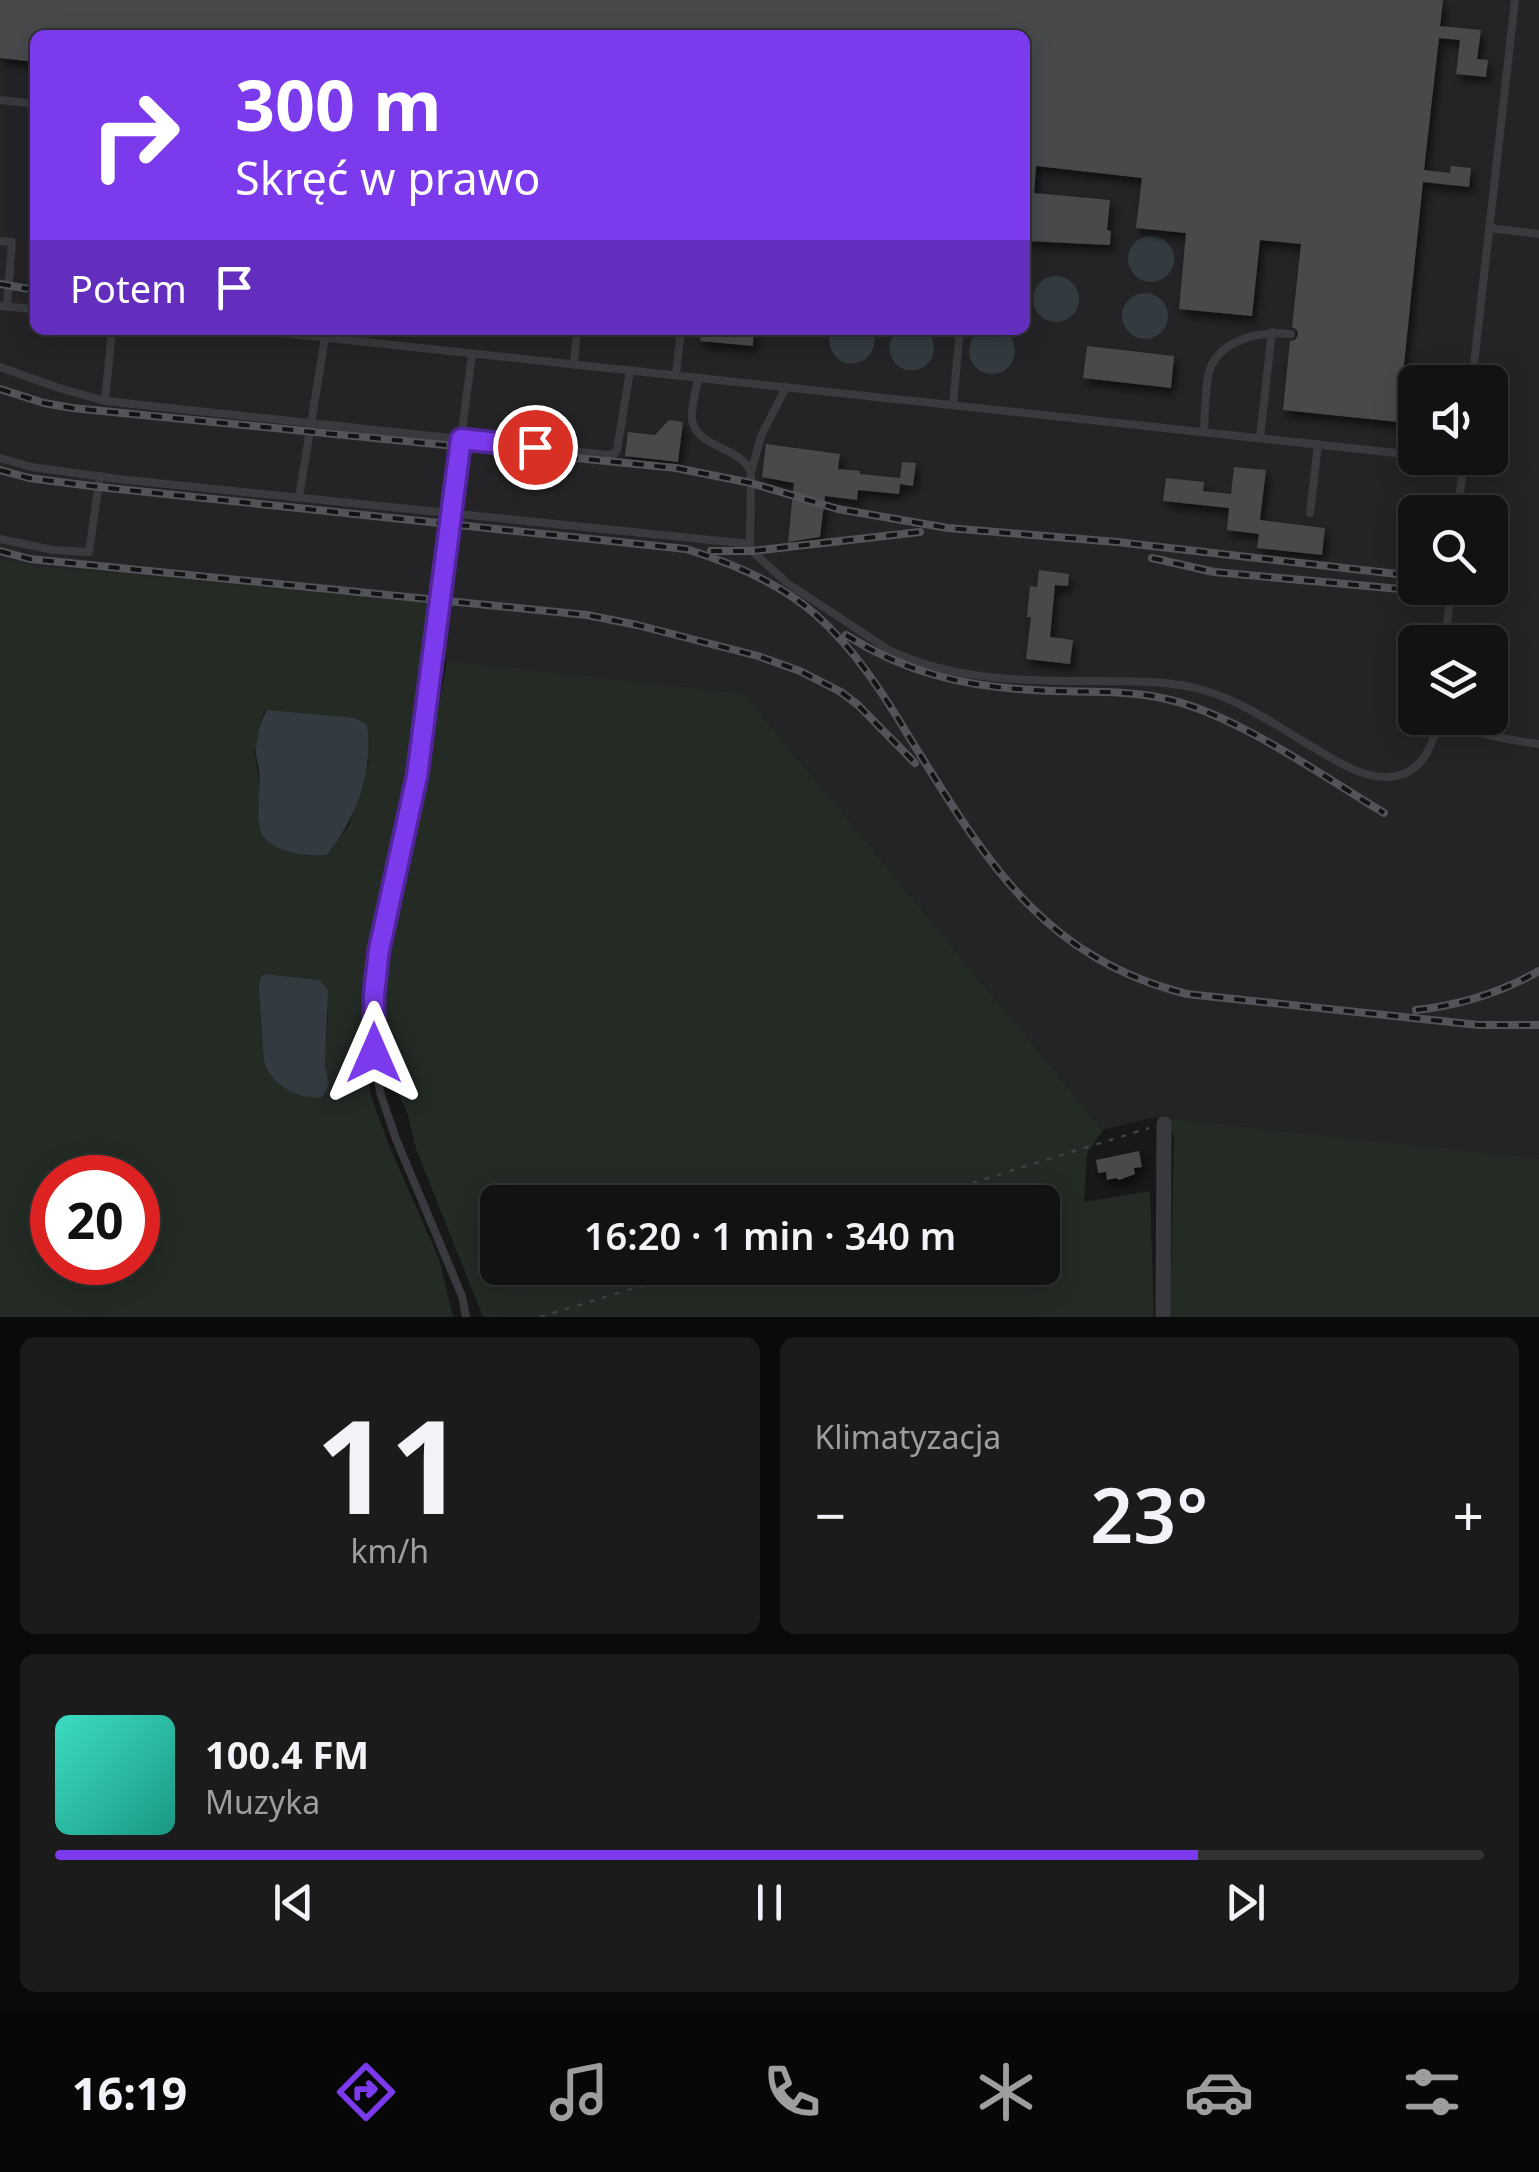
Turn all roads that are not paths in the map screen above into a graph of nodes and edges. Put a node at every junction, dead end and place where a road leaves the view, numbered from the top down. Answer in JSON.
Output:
{"nodes":[{"id":1,"x":1515,"y":0,"type":"edge"},
{"id":2,"x":0,"y":100,"type":"edge"},
{"id":3,"x":30,"y":103,"type":"edge"},
{"id":4,"x":1490,"y":228,"type":"junction"},
{"id":5,"x":1539,"y":234,"type":"edge"},
{"id":6,"x":0,"y":241,"type":"edge"},
{"id":7,"x":4,"y":306,"type":"edge"},
{"id":8,"x":30,"y":309,"type":"edge"},
{"id":9,"x":1272,"y":332,"type":"junction"},
{"id":10,"x":1291,"y":334,"type":"dead end"},
{"id":11,"x":112,"y":335,"type":"edge"},
{"id":12,"x":306,"y":335,"type":"edge"},
{"id":13,"x":577,"y":335,"type":"edge"},
{"id":14,"x":680,"y":335,"type":"edge"},
{"id":15,"x":960,"y":335,"type":"edge"},
{"id":16,"x":326,"y":338,"type":"junction"},
{"id":17,"x":472,"y":354,"type":"junction"},
{"id":18,"x":574,"y":364,"type":"junction"},
{"id":19,"x":1474,"y":365,"type":"edge"},
{"id":20,"x":0,"y":367,"type":"edge"},
{"id":21,"x":630,"y":371,"type":"junction"},
{"id":22,"x":676,"y":376,"type":"junction"},
{"id":23,"x":698,"y":378,"type":"junction"},
{"id":24,"x":786,"y":387,"type":"junction"},
{"id":25,"x":105,"y":402,"type":"junction"},
{"id":26,"x":953,"y":404,"type":"junction"},
{"id":27,"x":311,"y":423,"type":"junction"},
{"id":28,"x":1204,"y":431,"type":"junction"},
{"id":29,"x":1260,"y":438,"type":"junction"},
{"id":30,"x":461,"y":439,"type":"junction"},
{"id":31,"x":1318,"y":444,"type":"junction"},
{"id":32,"x":1398,"y":453,"type":"edge"},
{"id":33,"x":0,"y":458,"type":"edge"},
{"id":34,"x":751,"y":473,"type":"junction"},
{"id":35,"x":100,"y":476,"type":"junction"},
{"id":36,"x":299,"y":497,"type":"junction"},
{"id":37,"x":452,"y":512,"type":"junction"},
{"id":38,"x":1310,"y":513,"type":"dead end"},
{"id":39,"x":0,"y":539,"type":"edge"},
{"id":40,"x":750,"y":544,"type":"junction"},
{"id":41,"x":1434,"y":735,"type":"edge"},
{"id":42,"x":1487,"y":735,"type":"edge"},
{"id":43,"x":1539,"y":744,"type":"edge"},
{"id":44,"x":1164,"y":1124,"type":"road end"},
{"id":45,"x":466,"y":1317,"type":"edge"},
{"id":46,"x":1163,"y":1317,"type":"edge"}],
"edges":[{"from":1,"to":4,"type":"lane"},
{"from":2,"to":3,"type":"lane"},
{"from":4,"to":5,"type":"lane"},
{"from":4,"to":19,"type":"lane"},
{"from":6,"to":7,"type":"lane"},
{"from":7,"to":8,"type":"lane"},
{"from":9,"to":10,"type":"lane"},
{"from":9,"to":28,"type":"lane"},
{"from":9,"to":29,"type":"lane"},
{"from":11,"to":25,"type":"lane"},
{"from":12,"to":16,"type":"lane"},
{"from":13,"to":18,"type":"lane"},
{"from":14,"to":22,"type":"lane"},
{"from":15,"to":26,"type":"lane"},
{"from":16,"to":17,"type":"lane"},
{"from":16,"to":27,"type":"lane"},
{"from":17,"to":18,"type":"lane"},
{"from":17,"to":30,"type":"lane"},
{"from":18,"to":21,"type":"lane"},
{"from":20,"to":25,"type":"lane"},
{"from":21,"to":22,"type":"lane"},
{"from":21,"to":30,"type":"lane"},
{"from":22,"to":23,"type":"lane"},
{"from":23,"to":24,"type":"lane"},
{"from":23,"to":34,"type":"lane"},
{"from":24,"to":26,"type":"lane"},
{"from":24,"to":34,"type":"lane"},
{"from":25,"to":27,"type":"lane"},
{"from":26,"to":28,"type":"lane"},
{"from":27,"to":30,"type":"lane"},
{"from":27,"to":36,"type":"lane"},
{"from":28,"to":29,"type":"lane"},
{"from":29,"to":31,"type":"lane"},
{"from":30,"to":37,"type":"lane"},
{"from":31,"to":32,"type":"lane"},
{"from":31,"to":38,"type":"lane"},
{"from":33,"to":35,"type":"lane"},
{"from":34,"to":40,"type":"lane"},
{"from":35,"to":36,"type":"lane"},
{"from":35,"to":39,"type":"lane"},
{"from":36,"to":37,"type":"lane"},
{"from":37,"to":40,"type":"lane"},
{"from":37,"to":45,"type":"lane"},
{"from":40,"to":41,"type":"lane"},
{"from":42,"to":43,"type":"lane"},
{"from":44,"to":46,"type":"street"}]}
